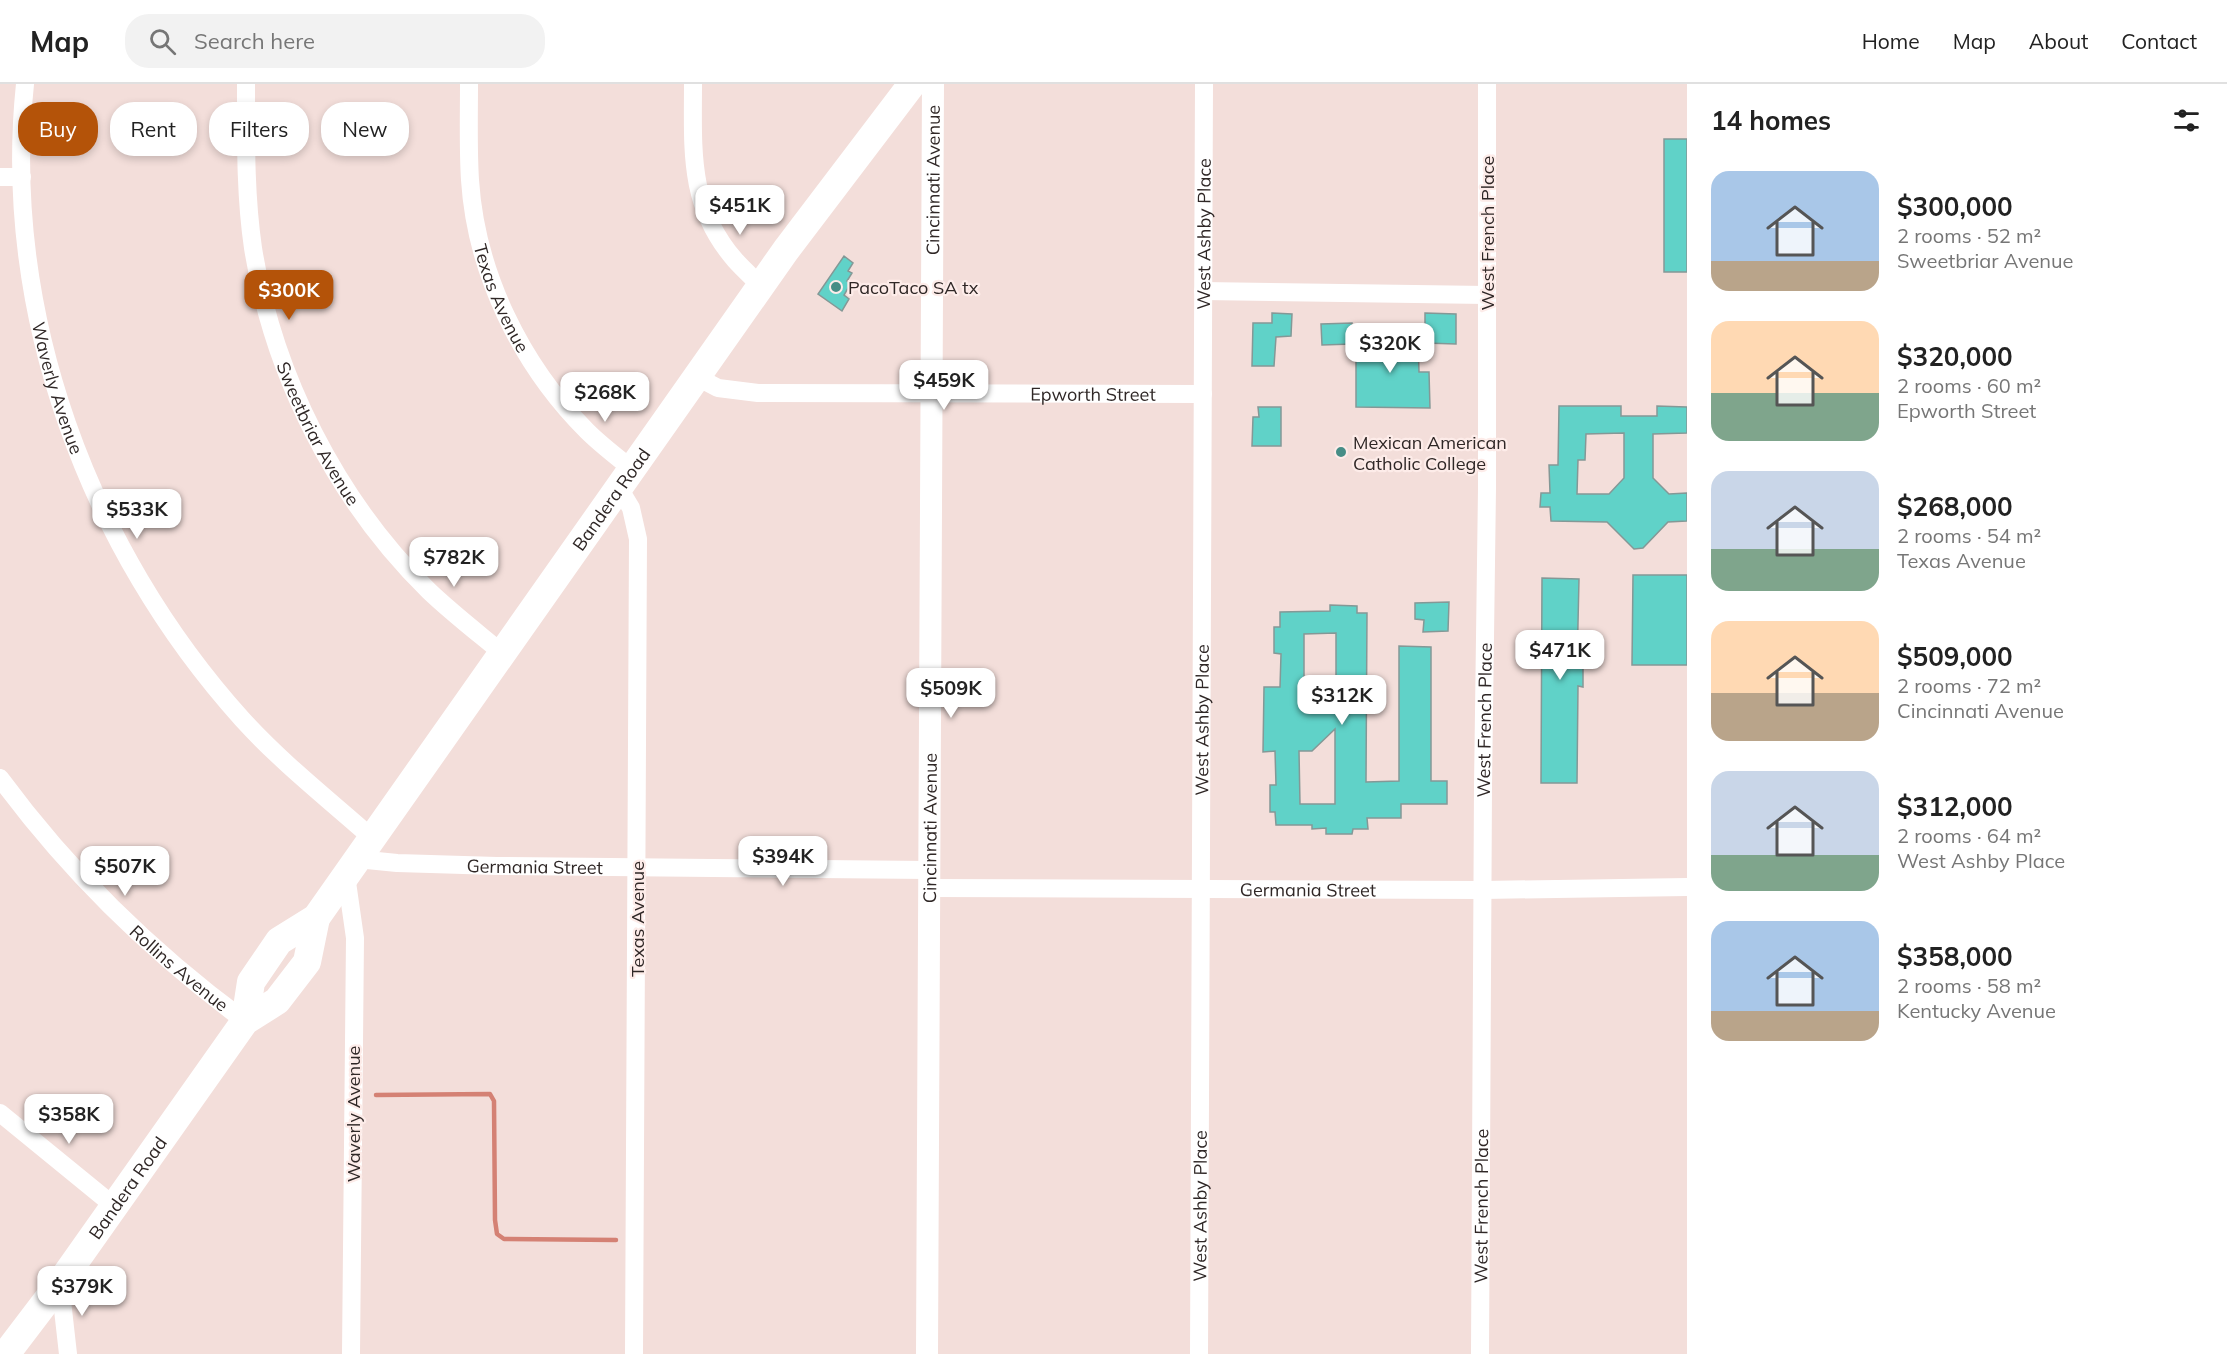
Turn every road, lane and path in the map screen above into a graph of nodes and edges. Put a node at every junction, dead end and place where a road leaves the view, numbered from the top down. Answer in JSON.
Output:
{"nodes":[{"id":1,"x":25,"y":84,"type":"edge"},
{"id":2,"x":246,"y":84,"type":"edge"},
{"id":3,"x":469,"y":84,"type":"edge"},
{"id":4,"x":693,"y":84,"type":"edge"},
{"id":5,"x":912,"y":84,"type":"edge"},
{"id":6,"x":933,"y":84,"type":"edge"},
{"id":7,"x":1204,"y":84,"type":"edge"},
{"id":8,"x":1487,"y":84,"type":"edge"},
{"id":9,"x":0,"y":177,"type":"edge"},
{"id":10,"x":22,"y":177,"type":"junction"},
{"id":11,"x":761,"y":286,"type":"junction"},
{"id":12,"x":1203,"y":291,"type":"junction"},
{"id":13,"x":1487,"y":295,"type":"junction"},
{"id":14,"x":697,"y":377,"type":"junction"},
{"id":15,"x":931,"y":393,"type":"junction"},
{"id":16,"x":1203,"y":394,"type":"junction"},
{"id":17,"x":626,"y":478,"type":"junction"},
{"id":18,"x":502,"y":653,"type":"junction"},
{"id":19,"x":0,"y":778,"type":"edge"},
{"id":20,"x":358,"y":857,"type":"junction"},
{"id":21,"x":637,"y":866,"type":"junction"},
{"id":22,"x":930,"y":879,"type":"junction"},
{"id":23,"x":1687,"y":887,"type":"edge"},
{"id":24,"x":1201,"y":890,"type":"junction"},
{"id":25,"x":1483,"y":890,"type":"junction"},
{"id":26,"x":245,"y":1021,"type":"junction"},
{"id":27,"x":0,"y":1113,"type":"edge"},
{"id":28,"x":114,"y":1206,"type":"junction"},
{"id":29,"x":60,"y":1283,"type":"junction"},
{"id":30,"x":6,"y":1354,"type":"edge"},
{"id":31,"x":68,"y":1354,"type":"edge"},
{"id":32,"x":351,"y":1354,"type":"edge"},
{"id":33,"x":634,"y":1354,"type":"edge"},
{"id":34,"x":927,"y":1354,"type":"edge"},
{"id":35,"x":1199,"y":1354,"type":"edge"},
{"id":36,"x":1480,"y":1354,"type":"edge"}],
"edges":[{"from":1,"to":10,"type":"street","name":"Waverly Avenue"},
{"from":2,"to":18,"type":"street","name":"Sweetbriar Avenue"},
{"from":3,"to":17,"type":"street","name":"Texas Avenue"},
{"from":4,"to":11,"type":"street"},
{"from":5,"to":11,"type":"main road","name":"Bandera Road"},
{"from":6,"to":15,"type":"street","name":"Cincinnati Avenue"},
{"from":7,"to":12,"type":"street","name":"West Ashby Place"},
{"from":8,"to":13,"type":"street","name":"West French Place"},
{"from":9,"to":10,"type":"street"},
{"from":10,"to":20,"type":"street","name":"Waverly Avenue"},
{"from":11,"to":14,"type":"main road","name":"Bandera Road"},
{"from":12,"to":13,"type":"street"},
{"from":12,"to":16,"type":"street","name":"West Ashby Place"},
{"from":13,"to":25,"type":"street","name":"West French Place"},
{"from":14,"to":15,"type":"street","name":"Epworth Street"},
{"from":14,"to":17,"type":"main road","name":"Bandera Road"},
{"from":15,"to":16,"type":"street","name":"Epworth Street"},
{"from":15,"to":22,"type":"street","name":"Cincinnati Avenue"},
{"from":16,"to":24,"type":"street","name":"West Ashby Place"},
{"from":17,"to":18,"type":"main road","name":"Bandera Road"},
{"from":17,"to":21,"type":"street","name":"Texas Avenue"},
{"from":18,"to":20,"type":"main road","name":"Bandera Road"},
{"from":19,"to":26,"type":"street","name":"Rollins Avenue"},
{"from":20,"to":21,"type":"street","name":"Germania Street"},
{"from":20,"to":26,"type":"main road","name":"Bandera Road"},
{"from":20,"to":32,"type":"street","name":"Waverly Avenue"},
{"from":21,"to":22,"type":"street","name":"Germania Street"},
{"from":21,"to":33,"type":"street","name":"Texas Avenue"},
{"from":22,"to":24,"type":"street","name":"Germania Street"},
{"from":22,"to":34,"type":"street","name":"Cincinnati Avenue"},
{"from":23,"to":25,"type":"street","name":"Germania Street"},
{"from":24,"to":25,"type":"street","name":"Germania Street"},
{"from":24,"to":35,"type":"street","name":"West Ashby Place"},
{"from":25,"to":36,"type":"street","name":"West French Place"},
{"from":26,"to":28,"type":"main road","name":"Bandera Road"},
{"from":27,"to":28,"type":"street"},
{"from":28,"to":29,"type":"main road","name":"Bandera Road"},
{"from":29,"to":30,"type":"main road","name":"Bandera Road"},
{"from":29,"to":31,"type":"street"}]}
